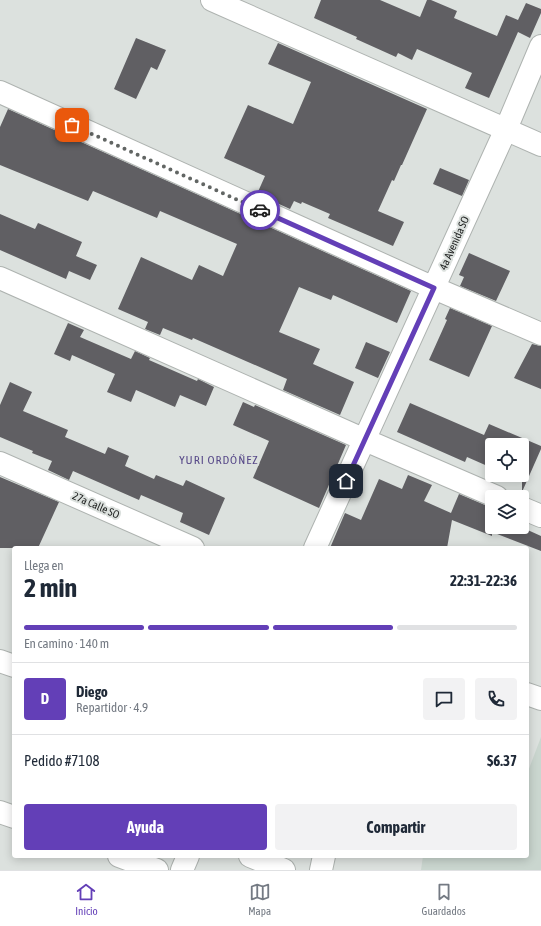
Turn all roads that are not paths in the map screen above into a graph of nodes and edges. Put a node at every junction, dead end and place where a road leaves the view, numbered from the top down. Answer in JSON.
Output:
{"nodes":[{"id":1,"x":212,"y":0,"type":"edge"},
{"id":2,"x":541,"y":46,"type":"edge"},
{"id":3,"x":0,"y":92,"type":"edge"},
{"id":4,"x":506,"y":129,"type":"junction"},
{"id":5,"x":541,"y":145,"type":"edge"},
{"id":6,"x":0,"y":278,"type":"edge"},
{"id":7,"x":434,"y":288,"type":"junction"},
{"id":8,"x":541,"y":334,"type":"edge"},
{"id":9,"x":365,"y":440,"type":"junction"},
{"id":10,"x":0,"y":463,"type":"edge"},
{"id":11,"x":485,"y":492,"type":"edge"},
{"id":12,"x":529,"y":511,"type":"edge"},
{"id":13,"x":541,"y":516,"type":"edge"},
{"id":14,"x":188,"y":546,"type":"edge"},
{"id":15,"x":316,"y":546,"type":"edge"},
{"id":16,"x":0,"y":661,"type":"edge"},
{"id":17,"x":12,"y":665,"type":"edge"},
{"id":18,"x":529,"y":695,"type":"edge"},
{"id":19,"x":541,"y":699,"type":"edge"},
{"id":20,"x":0,"y":812,"type":"edge"},
{"id":21,"x":12,"y":816,"type":"edge"},
{"id":22,"x":124,"y":858,"type":"edge"},
{"id":23,"x":187,"y":858,"type":"edge"},
{"id":24,"x":255,"y":858,"type":"edge"},
{"id":25,"x":324,"y":858,"type":"edge"},
{"id":26,"x":157,"y":870,"type":"edge"},
{"id":27,"x":182,"y":870,"type":"edge"},
{"id":28,"x":284,"y":870,"type":"edge"},
{"id":29,"x":322,"y":870,"type":"edge"}],
"edges":[{"from":1,"to":4,"type":"street"},
{"from":2,"to":4,"type":"street","name":"4a Avenida SO"},
{"from":3,"to":7,"type":"street"},
{"from":4,"to":5,"type":"street"},
{"from":4,"to":7,"type":"street","name":"4a Avenida SO"},
{"from":6,"to":9,"type":"street"},
{"from":7,"to":8,"type":"street"},
{"from":7,"to":9,"type":"street","name":"4a Avenida SO"},
{"from":9,"to":11,"type":"street"},
{"from":9,"to":15,"type":"street","name":"4a Avenida SO"},
{"from":10,"to":14,"type":"street","name":"27a Calle SO"},
{"from":12,"to":13,"type":"street"},
{"from":16,"to":17,"type":"street"},
{"from":18,"to":19,"type":"street"},
{"from":20,"to":21,"type":"street"},
{"from":22,"to":26,"type":"street"},
{"from":23,"to":27,"type":"street"},
{"from":24,"to":28,"type":"street"},
{"from":25,"to":29,"type":"street"}]}
